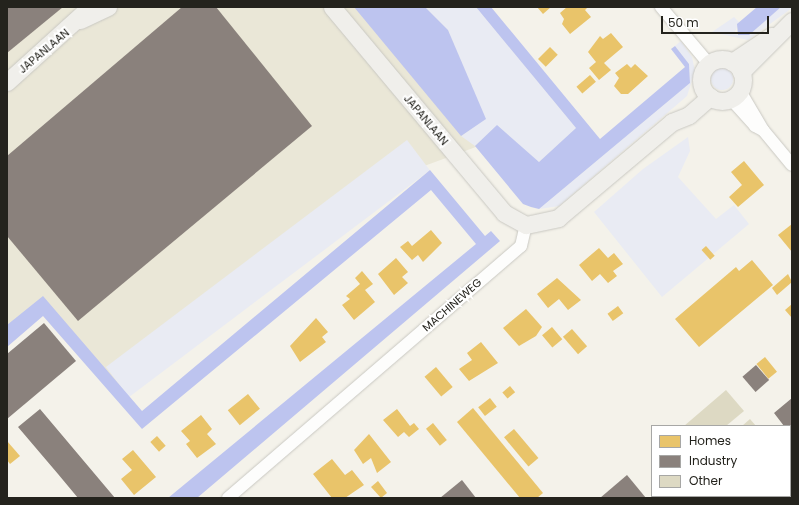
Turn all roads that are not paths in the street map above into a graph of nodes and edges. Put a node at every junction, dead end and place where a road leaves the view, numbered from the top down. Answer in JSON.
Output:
{"nodes":[{"id":1,"x":108,"y":7,"type":"edge"},
{"id":2,"x":332,"y":7,"type":"edge"},
{"id":3,"x":661,"y":7,"type":"edge"},
{"id":4,"x":85,"y":13,"type":"edge"},
{"id":5,"x":792,"y":21,"type":"edge"},
{"id":6,"x":709,"y":64,"type":"junction"},
{"id":7,"x":737,"y":67,"type":"junction"},
{"id":8,"x":7,"y":82,"type":"edge"},
{"id":9,"x":706,"y":92,"type":"junction"},
{"id":10,"x":735,"y":95,"type":"junction"},
{"id":11,"x":792,"y":165,"type":"edge"},
{"id":12,"x":526,"y":225,"type":"junction"},
{"id":13,"x":228,"y":498,"type":"edge"}],
"edges":[{"from":1,"to":4,"type":"street","name":"JAPANLAAN"},
{"from":2,"to":12,"type":"street","name":"JAPANLAAN"},
{"from":3,"to":6,"type":"street"},
{"from":4,"to":8,"type":"street","name":"JAPANLAAN"},
{"from":5,"to":7,"type":"street"},
{"from":6,"to":7,"type":"street"},
{"from":6,"to":9,"type":"street"},
{"from":7,"to":10,"type":"street"},
{"from":9,"to":10,"type":"street"},
{"from":9,"to":12,"type":"street"},
{"from":10,"to":11,"type":"street"},
{"from":12,"to":13,"type":"street","name":"MACHINEWEG"}]}
